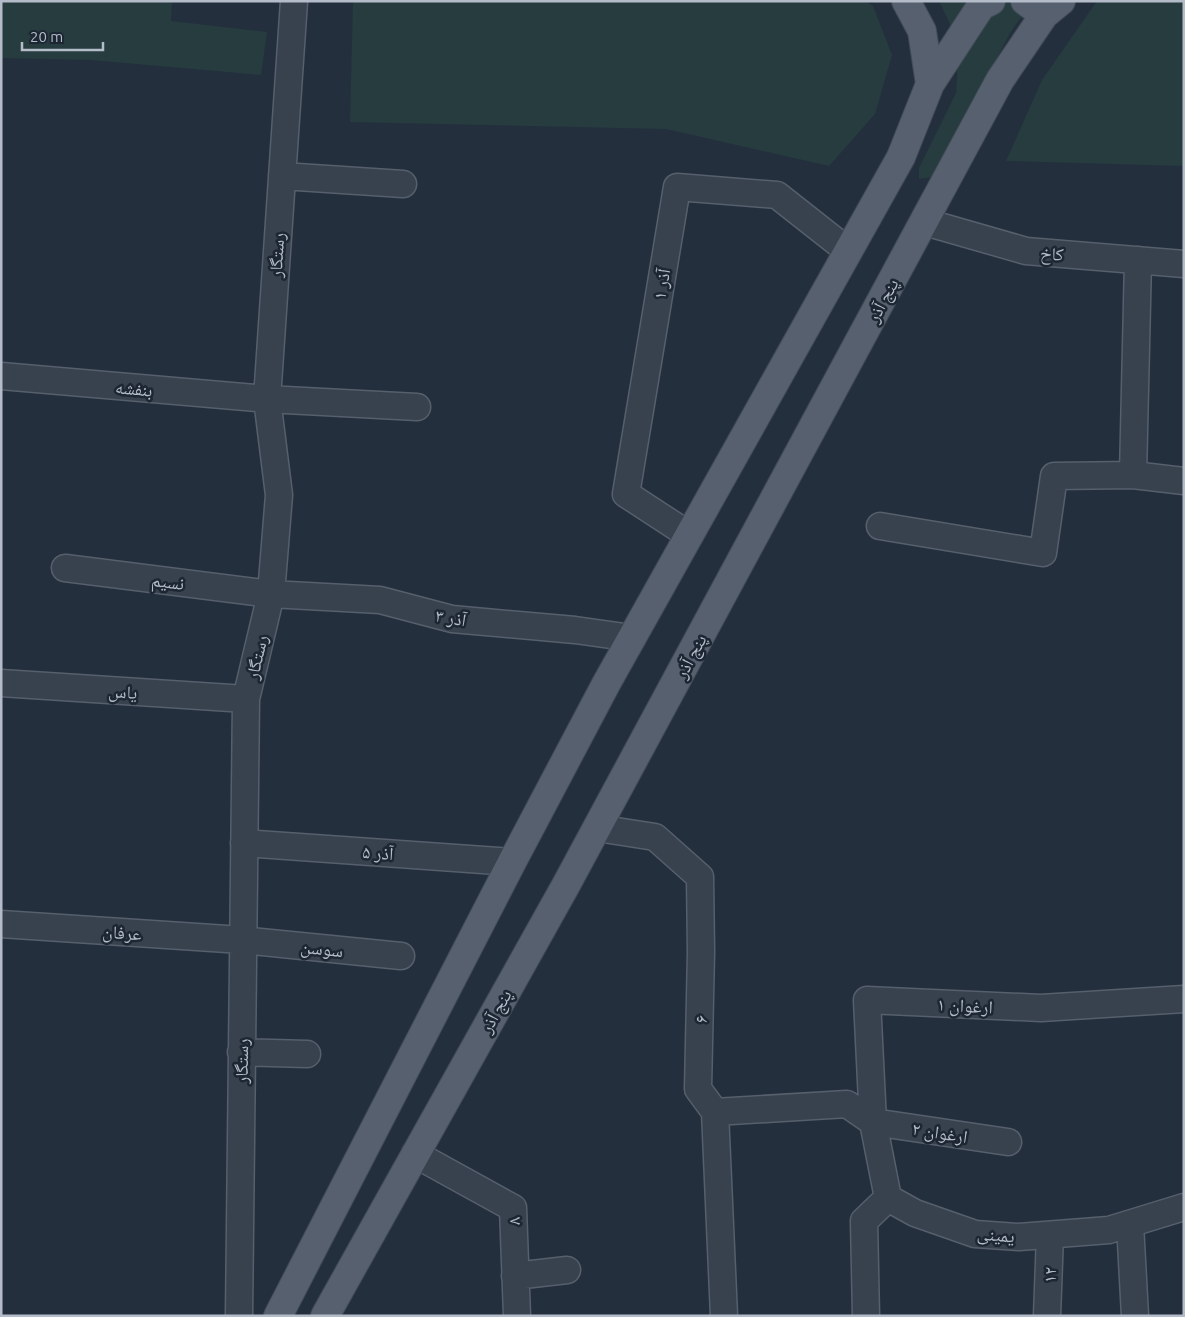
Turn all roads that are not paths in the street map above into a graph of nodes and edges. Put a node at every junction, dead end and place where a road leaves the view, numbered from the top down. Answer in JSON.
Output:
{"nodes":[{"id":1,"x":294,"y":1,"type":"edge"},
{"id":2,"x":906,"y":1,"type":"edge"},
{"id":3,"x":991,"y":1,"type":"edge"},
{"id":4,"x":1043,"y":6,"type":"edge"},
{"id":5,"x":930,"y":84,"type":"junction"},
{"id":6,"x":282,"y":176,"type":"junction"},
{"id":7,"x":403,"y":184,"type":"dead end"},
{"id":8,"x":924,"y":222,"type":"junction"},
{"id":9,"x":848,"y":251,"type":"junction"},
{"id":10,"x":1138,"y":260,"type":"junction"},
{"id":11,"x":1184,"y":264,"type":"edge"},
{"id":12,"x":1,"y":376,"type":"edge"},
{"id":13,"x":267,"y":399,"type":"junction"},
{"id":14,"x":417,"y":407,"type":"dead end"},
{"id":15,"x":1133,"y":475,"type":"junction"},
{"id":16,"x":1184,"y":481,"type":"edge"},
{"id":17,"x":880,"y":526,"type":"dead end"},
{"id":18,"x":689,"y":535,"type":"junction"},
{"id":19,"x":65,"y":568,"type":"dead end"},
{"id":20,"x":270,"y":594,"type":"junction"},
{"id":21,"x":632,"y":638,"type":"junction"},
{"id":22,"x":1,"y":683,"type":"edge"},
{"id":23,"x":246,"y":699,"type":"junction"},
{"id":24,"x":596,"y":828,"type":"junction"},
{"id":25,"x":244,"y":843,"type":"junction"},
{"id":26,"x":512,"y":862,"type":"junction"},
{"id":27,"x":1,"y":924,"type":"edge"},
{"id":28,"x":242,"y":940,"type":"junction"},
{"id":29,"x":401,"y":956,"type":"dead end"},
{"id":30,"x":1184,"y":1000,"type":"edge"},
{"id":31,"x":241,"y":1052,"type":"junction"},
{"id":32,"x":307,"y":1054,"type":"dead end"},
{"id":33,"x":715,"y":1112,"type":"junction"},
{"id":34,"x":873,"y":1122,"type":"junction"},
{"id":35,"x":1008,"y":1142,"type":"dead end"},
{"id":36,"x":416,"y":1154,"type":"junction"},
{"id":37,"x":888,"y":1198,"type":"junction"},
{"id":38,"x":1184,"y":1207,"type":"edge"},
{"id":39,"x":1130,"y":1224,"type":"junction"},
{"id":40,"x":1050,"y":1235,"type":"junction"},
{"id":41,"x":566,"y":1270,"type":"dead end"},
{"id":42,"x":515,"y":1276,"type":"junction"},
{"id":43,"x":239,"y":1316,"type":"edge"},
{"id":44,"x":278,"y":1316,"type":"edge"},
{"id":45,"x":325,"y":1316,"type":"edge"},
{"id":46,"x":516,"y":1316,"type":"edge"},
{"id":47,"x":724,"y":1316,"type":"edge"},
{"id":48,"x":866,"y":1316,"type":"edge"},
{"id":49,"x":1047,"y":1316,"type":"edge"},
{"id":50,"x":1135,"y":1316,"type":"edge"}],
"edges":[{"from":1,"to":6,"type":"street","name":"رستگار"},
{"from":2,"to":5,"type":"main road"},
{"from":3,"to":5,"type":"main road"},
{"from":4,"to":8,"type":"main road","name":"پنج آذر"},
{"from":5,"to":9,"type":"main road"},
{"from":6,"to":7,"type":"street"},
{"from":6,"to":13,"type":"street","name":"رستگار"},
{"from":8,"to":10,"type":"street","name":"کاخ"},
{"from":8,"to":24,"type":"main road","name":"پنج آذر"},
{"from":9,"to":18,"type":"main road"},
{"from":9,"to":18,"type":"street","name":"آذر ۱"},
{"from":10,"to":11,"type":"street","name":"کاخ"},
{"from":10,"to":15,"type":"street"},
{"from":12,"to":13,"type":"street","name":"بنفشه"},
{"from":13,"to":14,"type":"street","name":"بنفشه"},
{"from":13,"to":20,"type":"street","name":"رستگار"},
{"from":15,"to":16,"type":"street"},
{"from":15,"to":17,"type":"street"},
{"from":18,"to":21,"type":"main road"},
{"from":19,"to":20,"type":"street","name":"نسیم"},
{"from":20,"to":21,"type":"street","name":"آذر ۳"},
{"from":20,"to":23,"type":"street","name":"رستگار"},
{"from":21,"to":26,"type":"main road"},
{"from":22,"to":23,"type":"street","name":"یاس"},
{"from":23,"to":25,"type":"street","name":"رستگار"},
{"from":24,"to":33,"type":"street","name":"۶"},
{"from":24,"to":36,"type":"main road","name":"پنج آذر"},
{"from":25,"to":26,"type":"street","name":"آذر ۵"},
{"from":25,"to":28,"type":"street","name":"رستگار"},
{"from":26,"to":44,"type":"main road"},
{"from":27,"to":28,"type":"street","name":"عرفان"},
{"from":28,"to":29,"type":"street","name":"سوسن"},
{"from":28,"to":31,"type":"street","name":"رستگار"},
{"from":30,"to":34,"type":"street","name":"ارغوان ۱"},
{"from":31,"to":32,"type":"street"},
{"from":31,"to":43,"type":"street","name":"رستگار"},
{"from":33,"to":34,"type":"street"},
{"from":33,"to":47,"type":"street"},
{"from":34,"to":35,"type":"street","name":"ارغوان ۲"},
{"from":34,"to":37,"type":"street"},
{"from":36,"to":42,"type":"street","name":"۸"},
{"from":36,"to":45,"type":"main road","name":"پنج آذر"},
{"from":37,"to":40,"type":"street","name":"یمینی"},
{"from":37,"to":48,"type":"street"},
{"from":38,"to":39,"type":"street","name":"یمینی"},
{"from":39,"to":40,"type":"street","name":"یمینی"},
{"from":39,"to":50,"type":"street"},
{"from":40,"to":49,"type":"street","name":"۱۲"},
{"from":41,"to":42,"type":"street"},
{"from":42,"to":46,"type":"street","name":"۸"}]}
